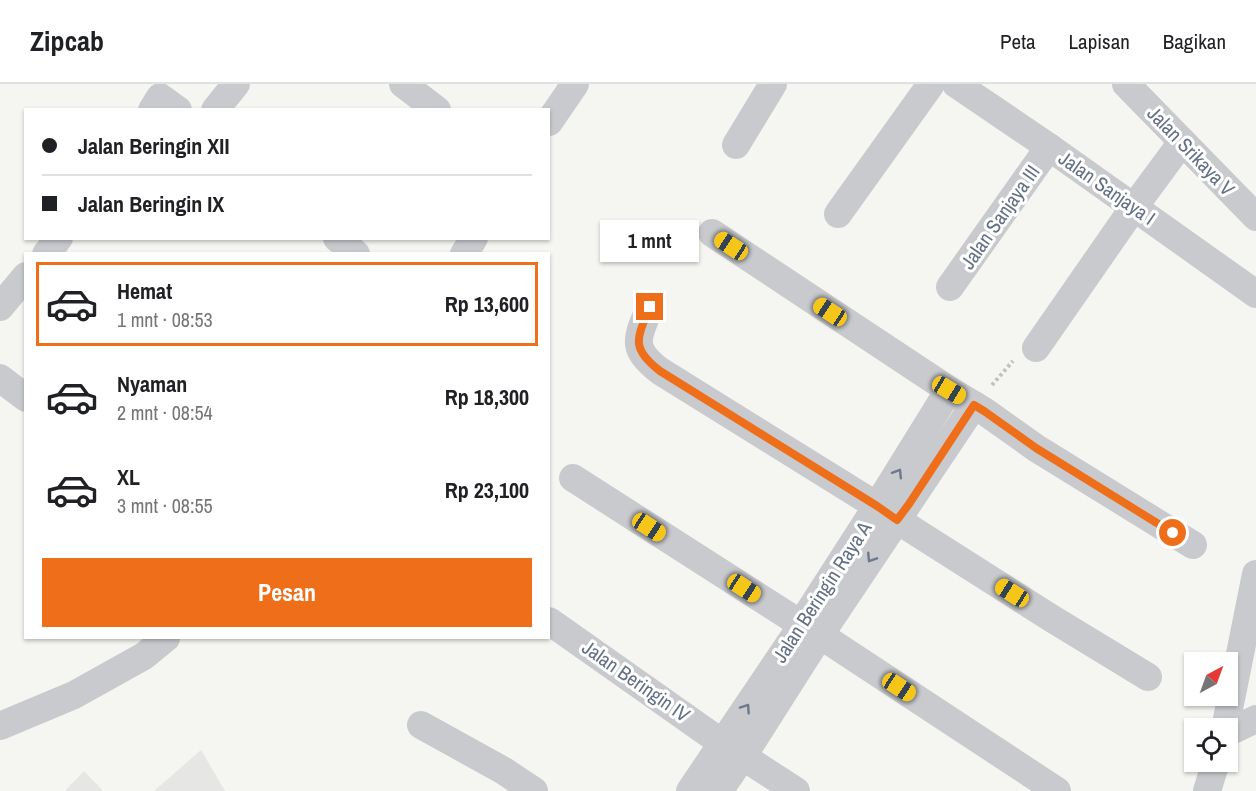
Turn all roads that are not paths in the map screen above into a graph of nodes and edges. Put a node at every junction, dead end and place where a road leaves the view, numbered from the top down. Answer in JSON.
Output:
{"nodes":[{"id":1,"x":236,"y":84,"type":"edge"},
{"id":2,"x":402,"y":84,"type":"edge"},
{"id":3,"x":575,"y":84,"type":"edge"},
{"id":4,"x":772,"y":84,"type":"edge"},
{"id":5,"x":931,"y":84,"type":"edge"},
{"id":6,"x":956,"y":84,"type":"edge"},
{"id":7,"x":1126,"y":84,"type":"edge"},
{"id":8,"x":153,"y":108,"type":"edge"},
{"id":9,"x":175,"y":108,"type":"edge"},
{"id":10,"x":217,"y":108,"type":"edge"},
{"id":11,"x":434,"y":108,"type":"edge"},
{"id":12,"x":550,"y":121,"type":"edge"},
{"id":13,"x":1182,"y":142,"type":"junction"},
{"id":14,"x":736,"y":145,"type":"dead end"},
{"id":15,"x":1049,"y":147,"type":"junction"},
{"id":16,"x":1134,"y":207,"type":"junction"},
{"id":17,"x":838,"y":214,"type":"dead end"},
{"id":18,"x":1256,"y":217,"type":"edge"},
{"id":19,"x":712,"y":233,"type":"dead end"},
{"id":20,"x":57,"y":240,"type":"edge"},
{"id":21,"x":339,"y":240,"type":"edge"},
{"id":22,"x":48,"y":252,"type":"edge"},
{"id":23,"x":354,"y":252,"type":"edge"},
{"id":24,"x":24,"y":278,"type":"edge"},
{"id":25,"x":950,"y":287,"type":"dead end"},
{"id":26,"x":1256,"y":294,"type":"edge"},
{"id":27,"x":650,"y":307,"type":"dead end"},
{"id":28,"x":0,"y":308,"type":"edge"},
{"id":29,"x":1036,"y":348,"type":"road end"},
{"id":30,"x":0,"y":378,"type":"edge"},
{"id":31,"x":949,"y":390,"type":"junction"},
{"id":32,"x":24,"y":396,"type":"edge"},
{"id":33,"x":974,"y":405,"type":"junction"},
{"id":34,"x":573,"y":478,"type":"dead end"},
{"id":35,"x":887,"y":513,"type":"junction"},
{"id":36,"x":1193,"y":545,"type":"dead end"},
{"id":37,"x":1256,"y":574,"type":"edge"},
{"id":38,"x":550,"y":622,"type":"edge"},
{"id":39,"x":810,"y":629,"type":"junction"},
{"id":40,"x":165,"y":639,"type":"edge"},
{"id":41,"x":1148,"y":677,"type":"dead end"},
{"id":42,"x":1228,"y":718,"type":"edge"},
{"id":43,"x":1256,"y":719,"type":"edge"},
{"id":44,"x":421,"y":725,"type":"dead end"},
{"id":45,"x":0,"y":726,"type":"edge"},
{"id":46,"x":1238,"y":726,"type":"edge"},
{"id":47,"x":733,"y":750,"type":"junction"},
{"id":48,"x":1213,"y":772,"type":"edge"},
{"id":49,"x":534,"y":791,"type":"edge"},
{"id":50,"x":690,"y":791,"type":"edge"},
{"id":51,"x":719,"y":791,"type":"edge"},
{"id":52,"x":796,"y":791,"type":"edge"},
{"id":53,"x":1057,"y":791,"type":"edge"},
{"id":54,"x":1207,"y":791,"type":"edge"}],
"edges":[{"from":1,"to":10,"type":"street"},
{"from":2,"to":11,"type":"street"},
{"from":3,"to":12,"type":"street"},
{"from":4,"to":14,"type":"street"},
{"from":5,"to":17,"type":"street"},
{"from":6,"to":15,"type":"street","name":"Jalan Sanjaya I"},
{"from":7,"to":13,"type":"street","name":"Jalan Srikaya V"},
{"from":8,"to":9,"type":"street"},
{"from":13,"to":16,"type":"street"},
{"from":13,"to":18,"type":"street","name":"Jalan Srikaya V"},
{"from":15,"to":16,"type":"street","name":"Jalan Sanjaya I"},
{"from":15,"to":25,"type":"street","name":"Jalan Sanjaya III"},
{"from":16,"to":26,"type":"street","name":"Jalan Sanjaya I"},
{"from":16,"to":29,"type":"street"},
{"from":19,"to":31,"type":"street"},
{"from":20,"to":22,"type":"street"},
{"from":21,"to":23,"type":"street"},
{"from":24,"to":28,"type":"street"},
{"from":27,"to":35,"type":"street"},
{"from":30,"to":32,"type":"street"},
{"from":31,"to":33,"type":"street"},
{"from":35,"to":31,"type":"street","name":"Jalan Beringin Raya A","one_way":true},
{"from":33,"to":35,"type":"street"},
{"from":33,"to":36,"type":"street"},
{"from":34,"to":39,"type":"street"},
{"from":35,"to":39,"type":"street"},
{"from":35,"to":41,"type":"street"},
{"from":37,"to":42,"type":"street"},
{"from":38,"to":47,"type":"street","name":"Jalan Beringin IV"},
{"from":39,"to":47,"type":"street"},
{"from":39,"to":53,"type":"street"},
{"from":40,"to":45,"type":"street"},
{"from":43,"to":46,"type":"street"},
{"from":44,"to":49,"type":"street"},
{"from":47,"to":50,"type":"street"},
{"from":47,"to":51,"type":"street"},
{"from":47,"to":52,"type":"street","name":"Jalan Beringin IV"},
{"from":48,"to":54,"type":"street"}]}
